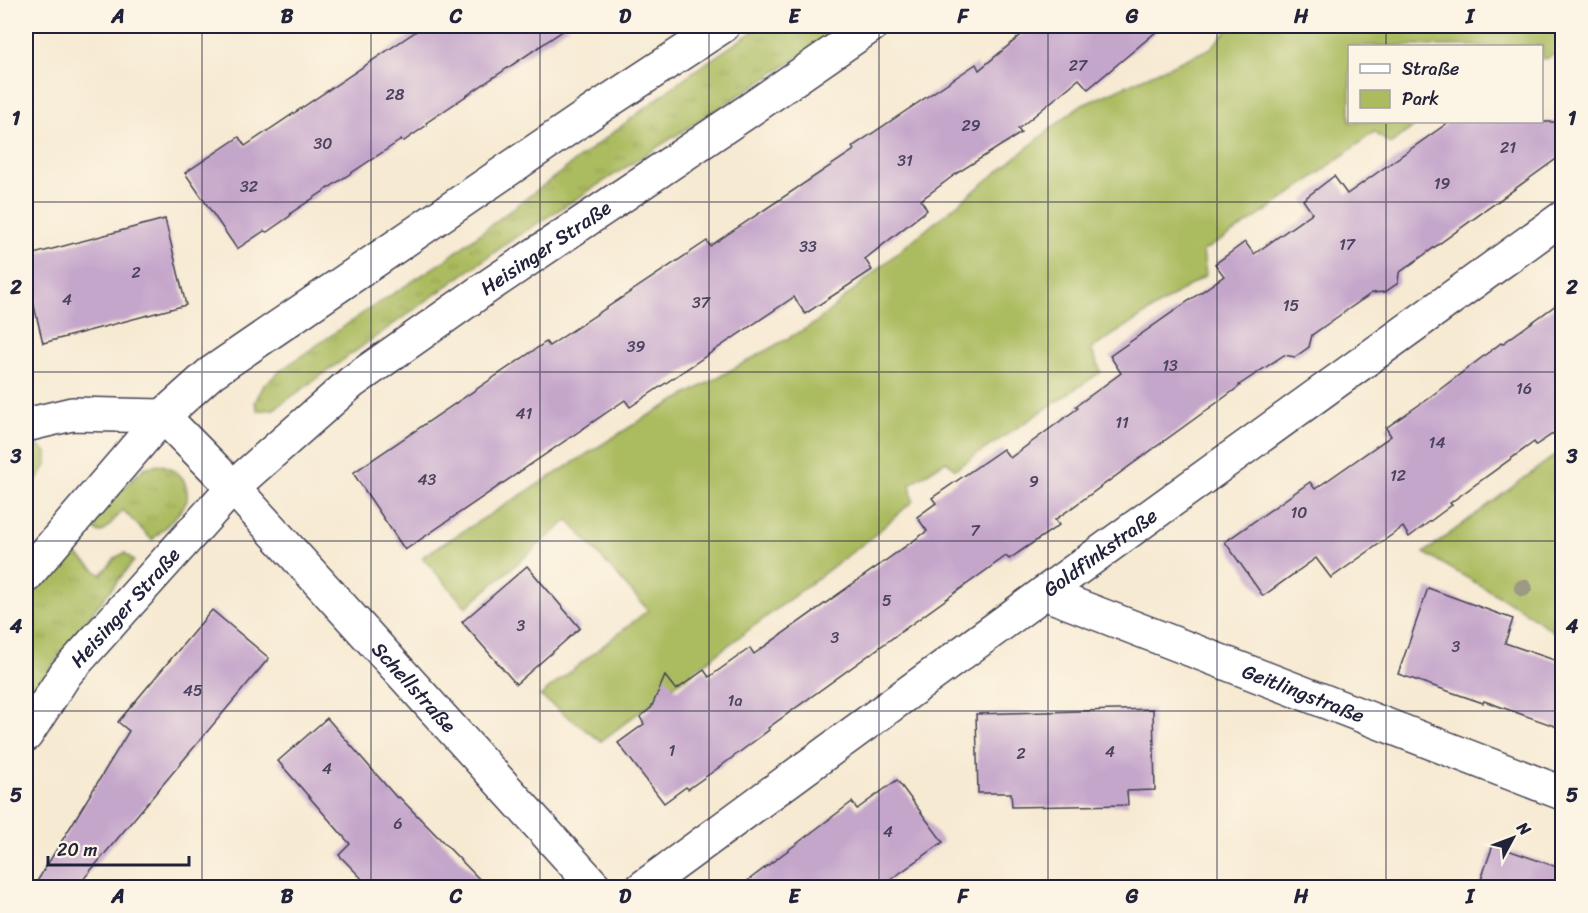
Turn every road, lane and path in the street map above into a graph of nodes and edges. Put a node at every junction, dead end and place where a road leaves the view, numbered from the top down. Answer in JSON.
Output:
{"nodes":[{"id":1,"x":723,"y":26,"type":"edge"},
{"id":2,"x":871,"y":26,"type":"edge"},
{"id":3,"x":1563,"y":218,"type":"edge"},
{"id":4,"x":163,"y":416,"type":"junction"},
{"id":5,"x":26,"y":425,"type":"edge"},
{"id":6,"x":233,"y":488,"type":"junction"},
{"id":7,"x":26,"y":576,"type":"edge"},
{"id":8,"x":1044,"y":593,"type":"junction"},
{"id":9,"x":26,"y":735,"type":"edge"},
{"id":10,"x":1563,"y":793,"type":"edge"},
{"id":11,"x":596,"y":888,"type":"edge"},
{"id":12,"x":642,"y":888,"type":"edge"}],
"edges":[{"from":1,"to":4,"type":"street"},
{"from":2,"to":6,"type":"street","name":"Heisinger Straße"},
{"from":3,"to":8,"type":"street","name":"Goldfinkstraße"},
{"from":4,"to":5,"type":"street"},
{"from":4,"to":6,"type":"street"},
{"from":4,"to":7,"type":"street"},
{"from":6,"to":9,"type":"street","name":"Heisinger Straße"},
{"from":6,"to":11,"type":"street","name":"Schellstraße"},
{"from":8,"to":10,"type":"street","name":"Geitlingstraße"},
{"from":8,"to":12,"type":"street","name":"Goldfinkstraße"}]}
